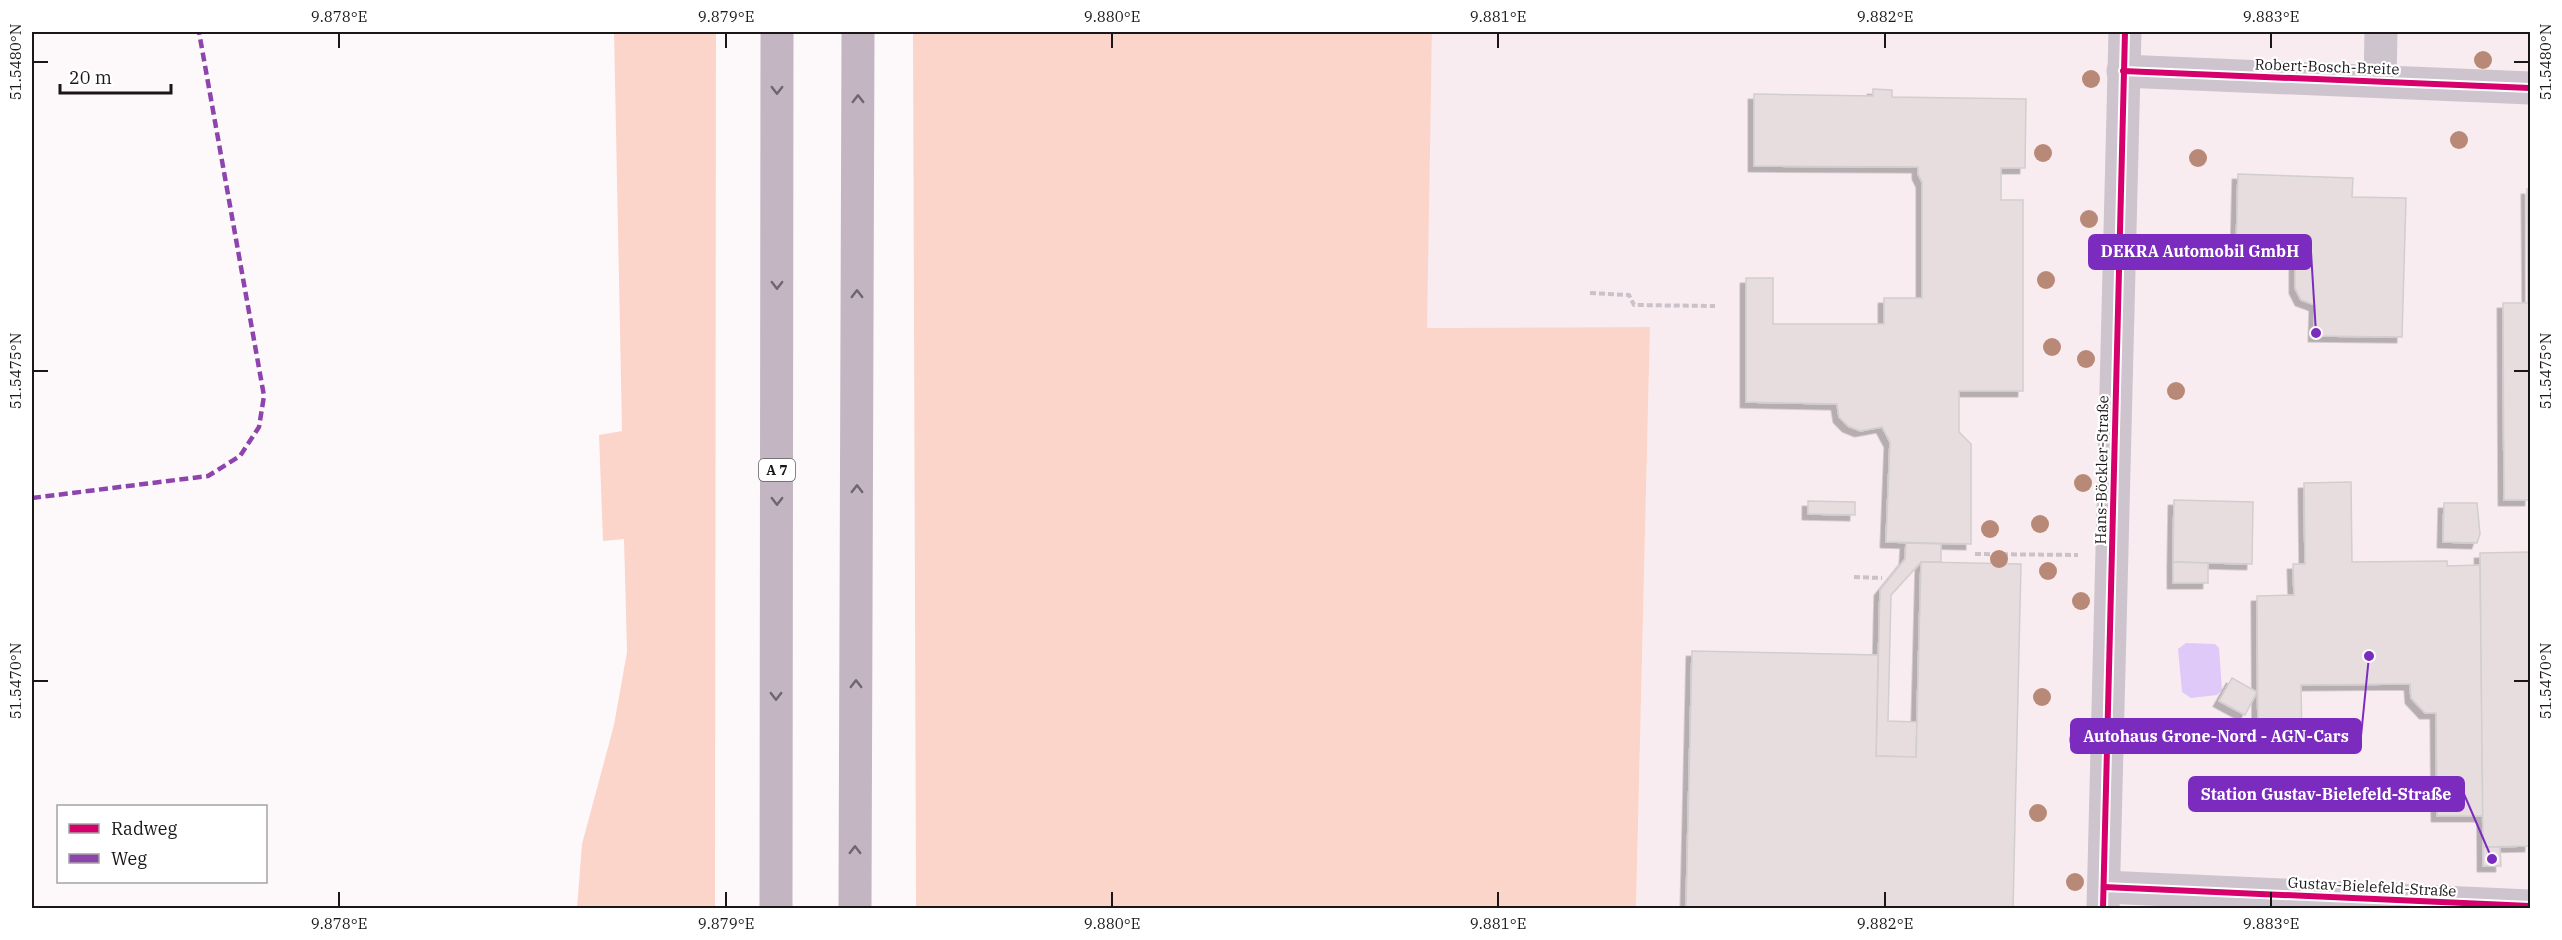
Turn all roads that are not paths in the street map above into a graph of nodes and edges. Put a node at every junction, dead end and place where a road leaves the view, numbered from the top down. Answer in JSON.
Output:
{"nodes":[{"id":1,"x":777,"y":32,"type":"edge"},
{"id":2,"x":858,"y":32,"type":"edge"},
{"id":3,"x":2125,"y":32,"type":"edge"},
{"id":4,"x":2381,"y":32,"type":"edge"},
{"id":5,"x":2123,"y":71,"type":"junction"},
{"id":6,"x":2379,"y":81,"type":"junction"},
{"id":7,"x":2530,"y":88,"type":"edge"},
{"id":8,"x":2104,"y":898,"type":"edge"},
{"id":9,"x":2530,"y":906,"type":"edge"},
{"id":10,"x":776,"y":909,"type":"edge"},
{"id":11,"x":855,"y":909,"type":"edge"}],
"edges":[{"from":1,"to":10,"type":"highway","number":"A 7","one_way":true},
{"from":11,"to":2,"type":"highway","one_way":true},
{"from":3,"to":5,"type":"street","name":"Hans-Böckler-Straße"},
{"from":4,"to":6,"type":"street"},
{"from":5,"to":6,"type":"street","name":"Robert-Bosch-Breite"},
{"from":5,"to":8,"type":"street","name":"Hans-Böckler-Straße"},
{"from":6,"to":7,"type":"street","name":"Robert-Bosch-Breite"},
{"from":8,"to":9,"type":"street","name":"Gustav-Bielefeld-Straße"}]}
